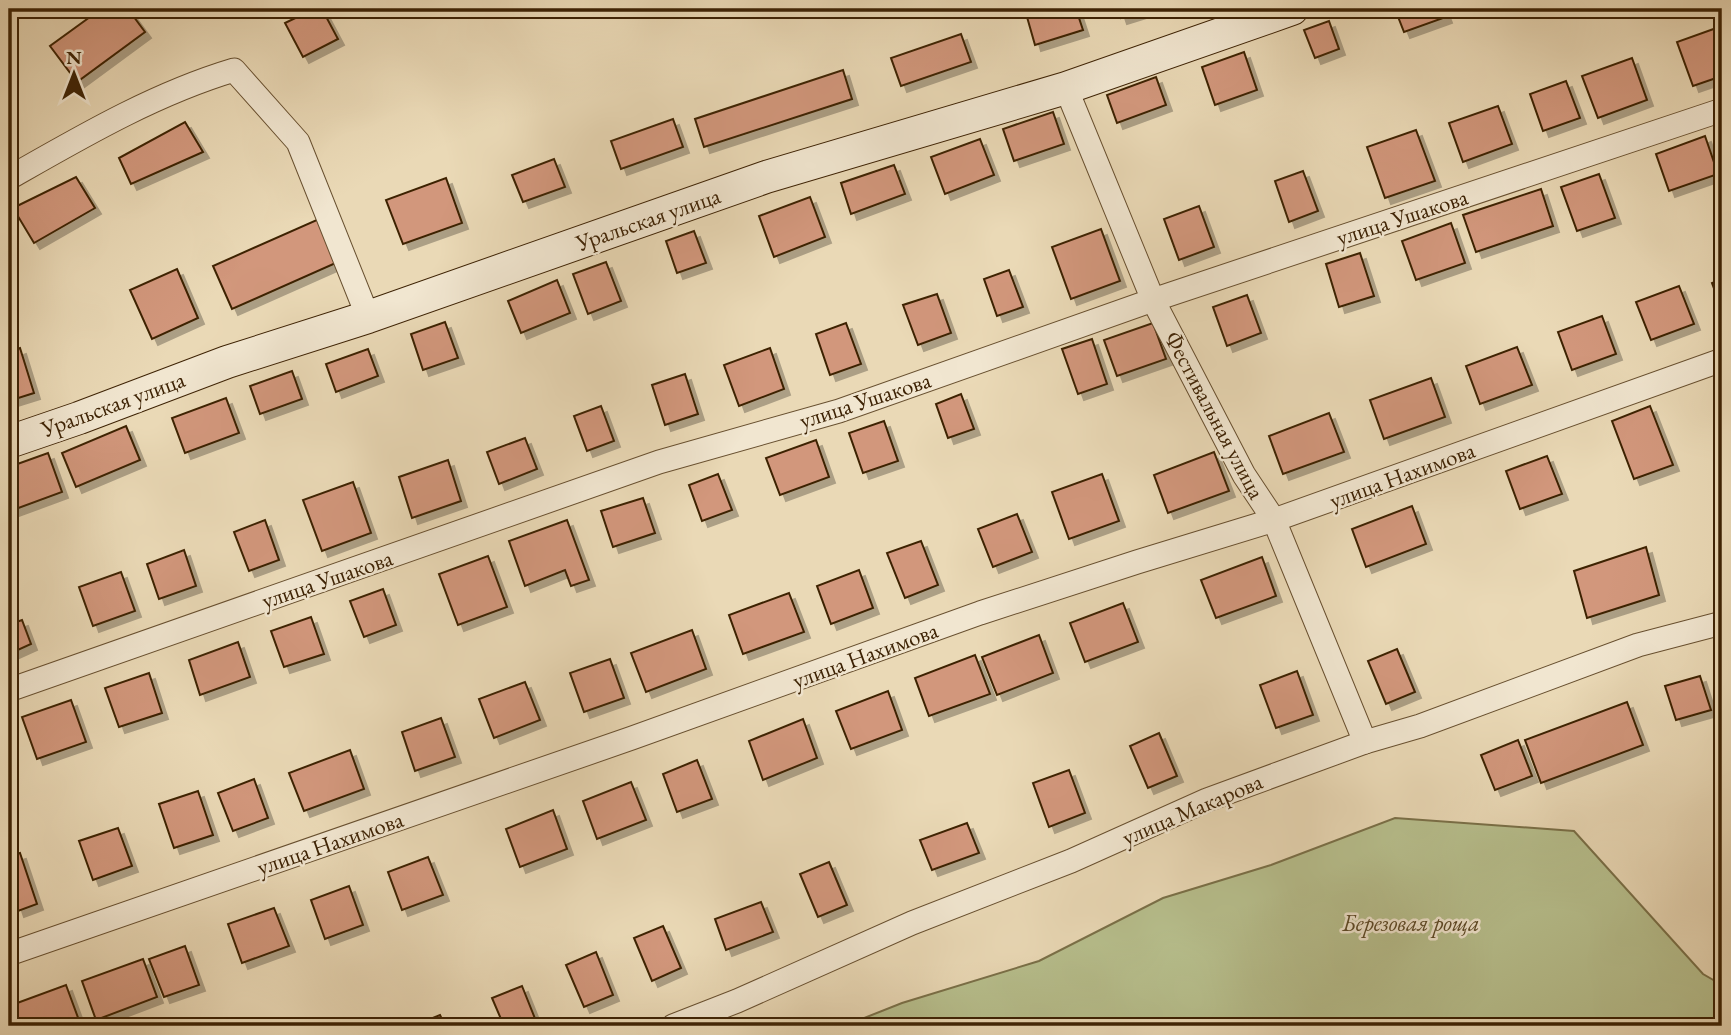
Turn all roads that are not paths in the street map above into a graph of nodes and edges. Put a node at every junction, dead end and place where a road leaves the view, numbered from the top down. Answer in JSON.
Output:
{"nodes":[{"id":1,"x":1292,"y":9,"type":"edge"},
{"id":2,"x":1066,"y":88,"type":"junction"},
{"id":3,"x":1722,"y":110,"type":"edge"},
{"id":4,"x":9,"y":178,"type":"edge"},
{"id":5,"x":1153,"y":300,"type":"junction"},
{"id":6,"x":368,"y":317,"type":"junction"},
{"id":7,"x":1722,"y":360,"type":"edge"},
{"id":8,"x":9,"y":442,"type":"edge"},
{"id":9,"x":1274,"y":520,"type":"junction"},
{"id":10,"x":1722,"y":623,"type":"edge"},
{"id":11,"x":9,"y":690,"type":"edge"},
{"id":12,"x":1365,"y":741,"type":"junction"},
{"id":13,"x":9,"y":954,"type":"edge"},
{"id":14,"x":673,"y":1026,"type":"edge"}],
"edges":[{"from":1,"to":2,"type":"street","name":"Уральская улица"},
{"from":2,"to":5,"type":"street","name":"Фестивальная улица"},
{"from":2,"to":6,"type":"street","name":"Уральская улица"},
{"from":3,"to":5,"type":"street","name":"улица Ушакова"},
{"from":4,"to":6,"type":"street"},
{"from":5,"to":9,"type":"street","name":"Фестивальная улица"},
{"from":5,"to":11,"type":"street","name":"улица Ушакова"},
{"from":6,"to":8,"type":"street","name":"Уральская улица"},
{"from":7,"to":9,"type":"street","name":"улица Нахимова"},
{"from":9,"to":12,"type":"street","name":"Фестивальная улица"},
{"from":9,"to":13,"type":"street","name":"улица Нахимова"},
{"from":10,"to":12,"type":"street","name":"улица Макарова"},
{"from":12,"to":14,"type":"street","name":"улица Макарова"}]}
